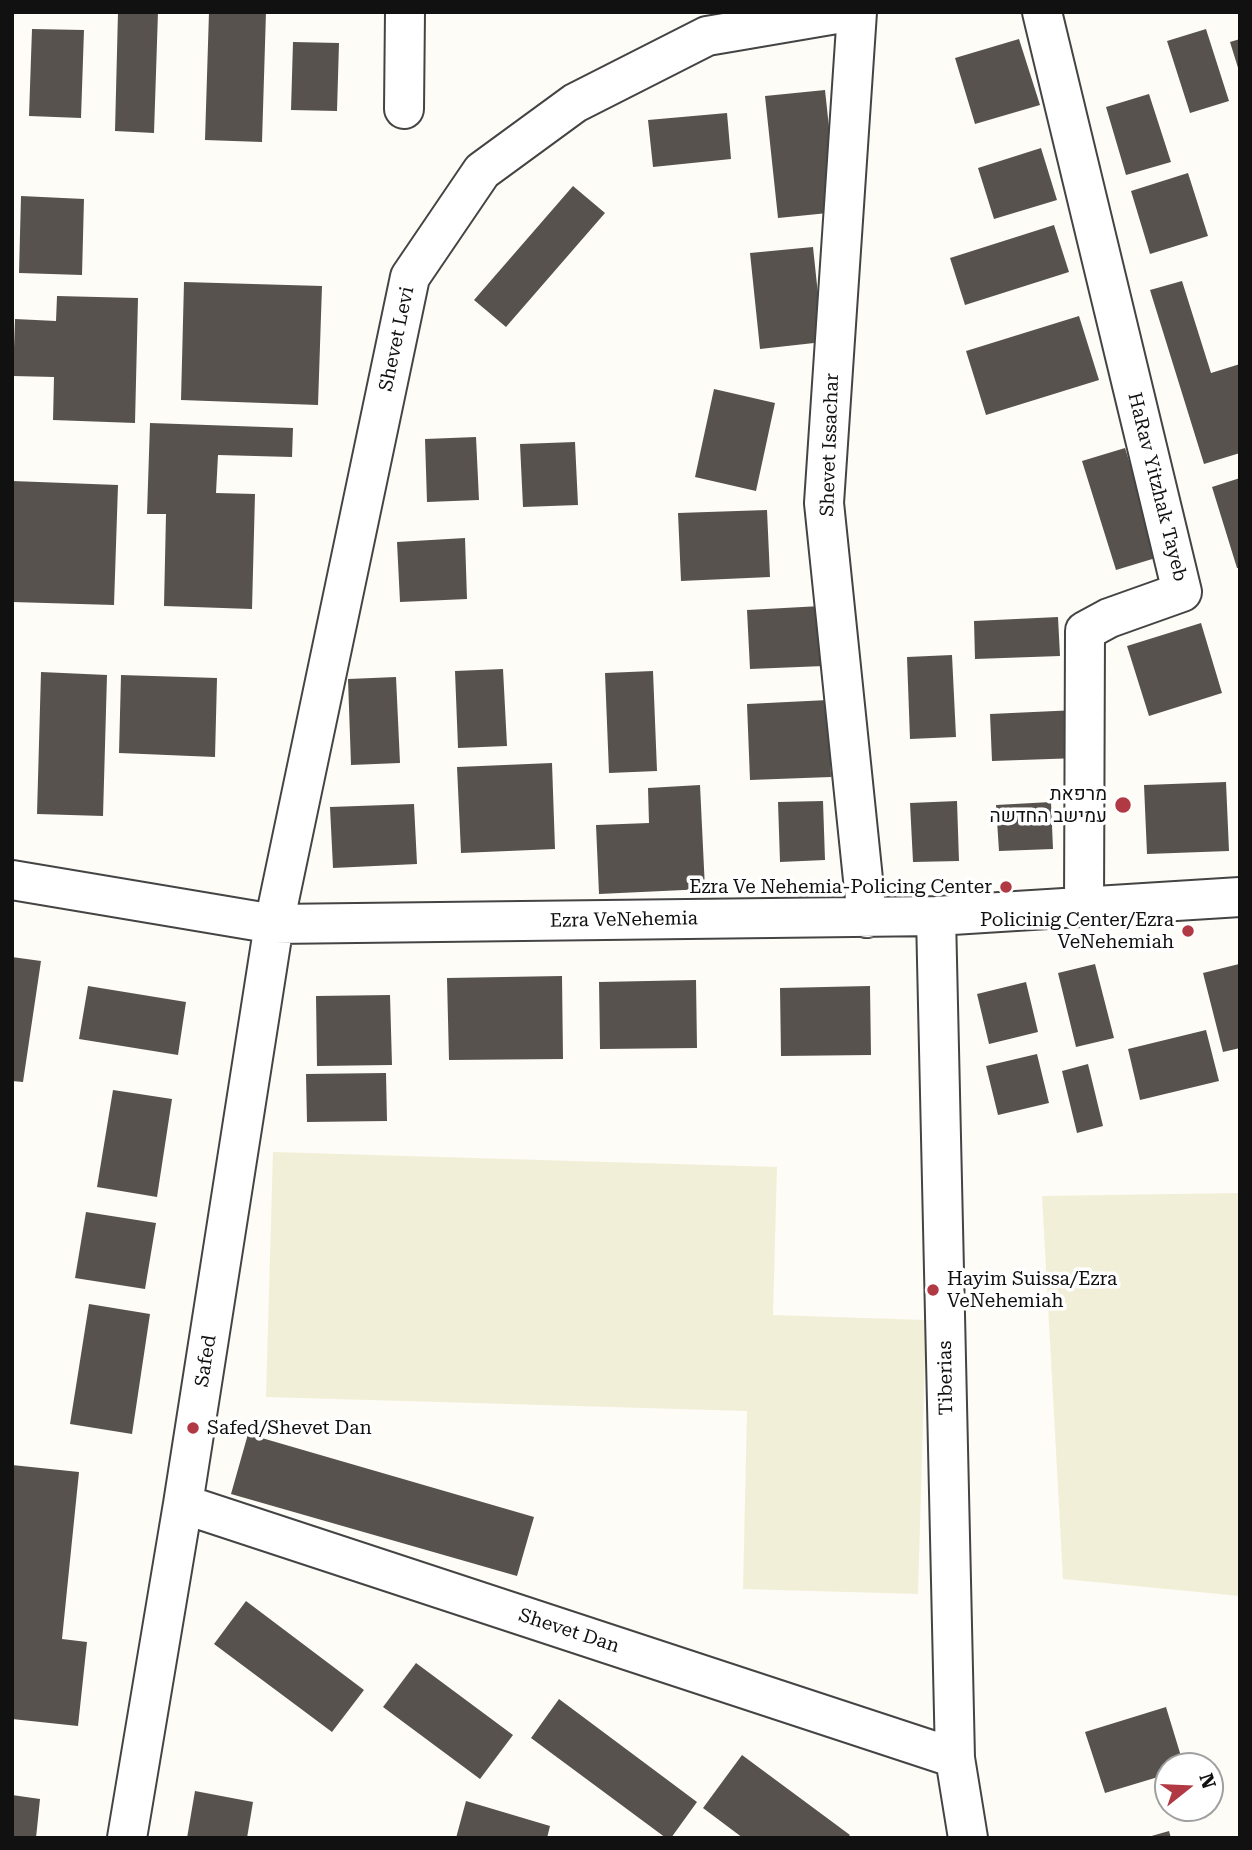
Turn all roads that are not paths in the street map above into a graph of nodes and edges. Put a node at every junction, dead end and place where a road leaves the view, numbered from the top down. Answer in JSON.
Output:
{"nodes":[{"id":1,"x":405,"y":12,"type":"edge"},
{"id":2,"x":848,"y":12,"type":"edge"},
{"id":3,"x":857,"y":12,"type":"edge"},
{"id":4,"x":1042,"y":12,"type":"edge"},
{"id":5,"x":404,"y":109,"type":"dead end"},
{"id":6,"x":12,"y":880,"type":"edge"},
{"id":7,"x":1240,"y":897,"type":"edge"},
{"id":8,"x":1084,"y":906,"type":"junction"},
{"id":9,"x":936,"y":916,"type":"junction"},
{"id":10,"x":867,"y":918,"type":"junction"},
{"id":11,"x":274,"y":925,"type":"junction"},
{"id":12,"x":183,"y":1504,"type":"junction"},
{"id":13,"x":955,"y":1758,"type":"junction"},
{"id":14,"x":127,"y":1838,"type":"edge"},
{"id":15,"x":968,"y":1838,"type":"edge"}],
"edges":[{"from":1,"to":5,"type":"street"},
{"from":2,"to":11,"type":"street","name":"Shevet Levi"},
{"from":3,"to":10,"type":"street","name":"Shevet Issachar"},
{"from":4,"to":8,"type":"street","name":"HaRav Yitzhak Tayeb"},
{"from":6,"to":11,"type":"street","name":"Ezra VeNehemia"},
{"from":7,"to":8,"type":"street","name":"Ezra VeNehemia"},
{"from":8,"to":9,"type":"street","name":"Ezra VeNehemia"},
{"from":9,"to":10,"type":"street","name":"Ezra VeNehemia"},
{"from":9,"to":13,"type":"street","name":"Tiberias"},
{"from":10,"to":11,"type":"street","name":"Ezra VeNehemia"},
{"from":11,"to":12,"type":"street","name":"Safed"},
{"from":12,"to":13,"type":"street","name":"Shevet Dan"},
{"from":12,"to":14,"type":"street","name":"Safed"},
{"from":13,"to":15,"type":"street","name":"Tiberias"}]}
